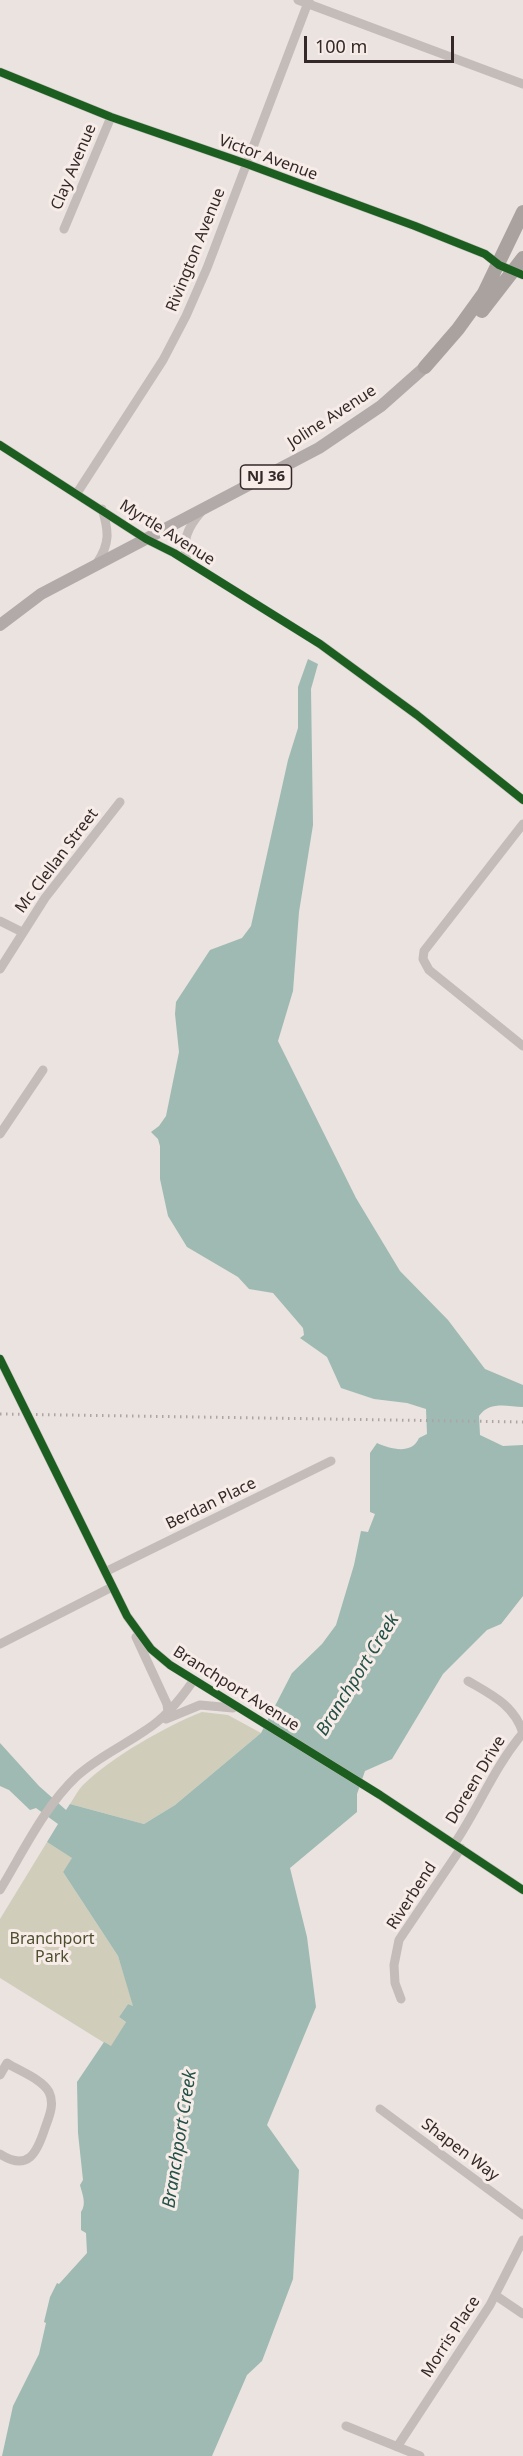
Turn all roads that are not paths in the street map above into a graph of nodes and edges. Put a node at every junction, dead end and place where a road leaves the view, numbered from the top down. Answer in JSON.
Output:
{"nodes":[{"id":1,"x":305,"y":1,"type":"edge"},
{"id":2,"x":0,"y":72,"type":"edge"},
{"id":3,"x":523,"y":84,"type":"edge"},
{"id":4,"x":111,"y":117,"type":"junction"},
{"id":5,"x":247,"y":164,"type":"junction"},
{"id":6,"x":523,"y":212,"type":"edge"},
{"id":7,"x":64,"y":229,"type":"dead end"},
{"id":8,"x":502,"y":259,"type":"junction"},
{"id":9,"x":521,"y":265,"type":"edge"},
{"id":10,"x":425,"y":367,"type":"junction"},
{"id":11,"x":0,"y":445,"type":"edge"},
{"id":12,"x":77,"y":493,"type":"junction"},
{"id":13,"x":102,"y":509,"type":"junction"},
{"id":14,"x":203,"y":511,"type":"junction"},
{"id":15,"x":146,"y":539,"type":"junction"},
{"id":16,"x":187,"y":561,"type":"junction"},
{"id":17,"x":94,"y":567,"type":"junction"},
{"id":18,"x":0,"y":625,"type":"edge"},
{"id":19,"x":523,"y":801,"type":"edge"},
{"id":20,"x":120,"y":802,"type":"dead end"},
{"id":21,"x":523,"y":824,"type":"edge"},
{"id":22,"x":0,"y":921,"type":"edge"},
{"id":23,"x":22,"y":932,"type":"junction"},
{"id":24,"x":0,"y":969,"type":"edge"},
{"id":25,"x":523,"y":1046,"type":"edge"},
{"id":26,"x":43,"y":1070,"type":"dead end"},
{"id":27,"x":0,"y":1134,"type":"edge"},
{"id":28,"x":0,"y":1359,"type":"edge"},
{"id":29,"x":331,"y":1461,"type":"dead end"},
{"id":30,"x":105,"y":1572,"type":"junction"},
{"id":31,"x":112,"y":1587,"type":"junction"},
{"id":32,"x":127,"y":1616,"type":"junction"},
{"id":33,"x":0,"y":1644,"type":"edge"},
{"id":34,"x":194,"y":1681,"type":"junction"},
{"id":35,"x":468,"y":1682,"type":"dead end"},
{"id":36,"x":168,"y":1713,"type":"junction"},
{"id":37,"x":247,"y":1713,"type":"junction"},
{"id":38,"x":146,"y":1730,"type":"junction"},
{"id":39,"x":523,"y":1733,"type":"edge"},
{"id":40,"x":458,"y":1846,"type":"junction"},
{"id":41,"x":0,"y":1890,"type":"edge"},
{"id":42,"x":523,"y":1890,"type":"edge"},
{"id":43,"x":401,"y":1999,"type":"dead end"},
{"id":44,"x":4,"y":2061,"type":"edge"},
{"id":45,"x":0,"y":2075,"type":"edge"},
{"id":46,"x":380,"y":2109,"type":"dead end"},
{"id":47,"x":0,"y":2154,"type":"edge"},
{"id":48,"x":523,"y":2215,"type":"edge"},
{"id":49,"x":523,"y":2240,"type":"edge"},
{"id":50,"x":495,"y":2295,"type":"junction"},
{"id":51,"x":523,"y":2314,"type":"edge"},
{"id":52,"x":346,"y":2426,"type":"dead end"},
{"id":53,"x":397,"y":2447,"type":"junction"},
{"id":54,"x":420,"y":2456,"type":"edge"}],
"edges":[{"from":1,"to":3,"type":"street"},
{"from":1,"to":5,"type":"street","name":"Rivington Avenue"},
{"from":2,"to":4,"type":"street","name":"Victor Avenue"},
{"from":4,"to":5,"type":"street","name":"Victor Avenue"},
{"from":4,"to":7,"type":"street","name":"Clay Avenue"},
{"from":5,"to":8,"type":"street","name":"Victor Avenue"},
{"from":5,"to":12,"type":"street","name":"Rivington Avenue"},
{"from":6,"to":8,"type":"highway","number":"NJ 36"},
{"from":8,"to":9,"type":"street","name":"Victor Avenue"},
{"from":8,"to":10,"type":"highway","number":"NJ 36"},
{"from":9,"to":10,"type":"highway","number":"NJ 36"},
{"from":10,"to":14,"type":"main road","name":"Joline Avenue","number":"NJ 36"},
{"from":11,"to":12,"type":"street","name":"Myrtle Avenue"},
{"from":12,"to":13,"type":"street","name":"Myrtle Avenue"},
{"from":13,"to":15,"type":"street","name":"Myrtle Avenue"},
{"from":13,"to":17,"type":"street"},
{"from":14,"to":15,"type":"main road","name":"Joline Avenue","number":"NJ 36"},
{"from":14,"to":16,"type":"street"},
{"from":15,"to":16,"type":"street","name":"Myrtle Avenue"},
{"from":15,"to":17,"type":"main road","name":"Joline Avenue","number":"NJ 36"},
{"from":16,"to":19,"type":"street","name":"Myrtle Avenue"},
{"from":17,"to":18,"type":"main road","name":"Joline Avenue","number":"NJ 36"},
{"from":20,"to":23,"type":"street","name":"Mc Clellan Street"},
{"from":21,"to":25,"type":"street"},
{"from":22,"to":23,"type":"street"},
{"from":23,"to":24,"type":"street","name":"Mc Clellan Street"},
{"from":26,"to":27,"type":"street"},
{"from":28,"to":30,"type":"street","name":"Branchport Avenue"},
{"from":29,"to":30,"type":"street","name":"Berdan Place"},
{"from":30,"to":31,"type":"street","name":"Branchport Avenue"},
{"from":31,"to":32,"type":"street","name":"Branchport Avenue"},
{"from":31,"to":33,"type":"street"},
{"from":32,"to":34,"type":"street","name":"Branchport Avenue"},
{"from":32,"to":36,"type":"street"},
{"from":34,"to":36,"type":"street"},
{"from":34,"to":37,"type":"street","name":"Branchport Avenue"},
{"from":35,"to":39,"type":"street","name":"Doreen Drive"},
{"from":36,"to":38,"type":"street"},
{"from":37,"to":38,"type":"street"},
{"from":37,"to":40,"type":"street","name":"Branchport Avenue"},
{"from":38,"to":41,"type":"street"},
{"from":39,"to":40,"type":"street","name":"Doreen Drive"},
{"from":40,"to":42,"type":"street","name":"Branchport Avenue"},
{"from":40,"to":43,"type":"street","name":"Riverbend"},
{"from":44,"to":45,"type":"street"},
{"from":44,"to":47,"type":"street"},
{"from":46,"to":48,"type":"street","name":"Shapen Way"},
{"from":49,"to":50,"type":"street","name":"Morris Place"},
{"from":50,"to":51,"type":"street"},
{"from":50,"to":53,"type":"street","name":"Morris Place"},
{"from":52,"to":53,"type":"street"},
{"from":53,"to":54,"type":"street"}]}
